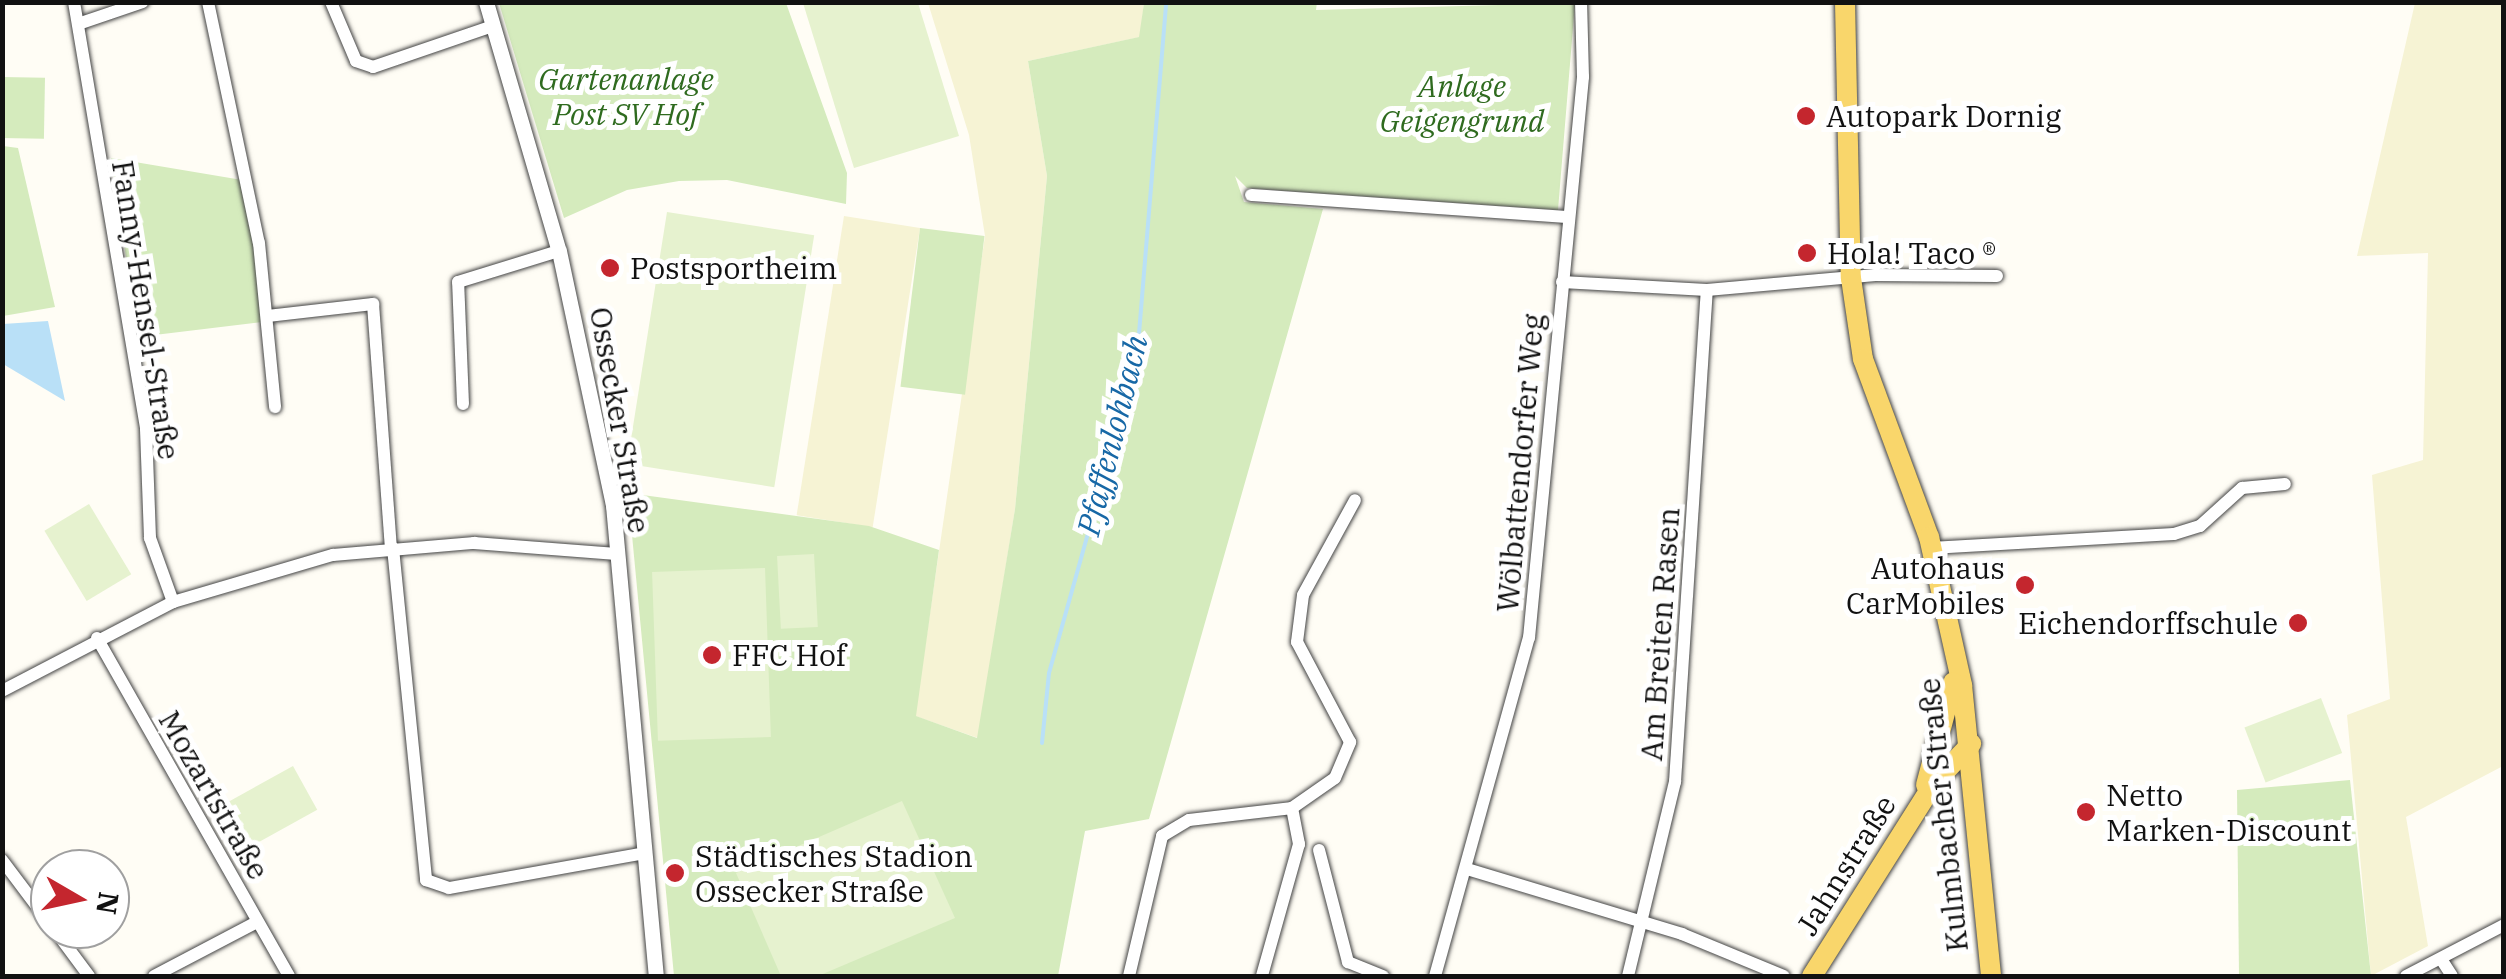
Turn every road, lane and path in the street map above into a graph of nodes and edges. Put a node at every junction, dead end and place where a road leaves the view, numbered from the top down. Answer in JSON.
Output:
{"nodes":[{"id":1,"x":74,"y":2,"type":"edge"},
{"id":2,"x":143,"y":2,"type":"edge"},
{"id":3,"x":208,"y":2,"type":"edge"},
{"id":4,"x":331,"y":2,"type":"edge"},
{"id":5,"x":486,"y":2,"type":"edge"},
{"id":6,"x":1582,"y":2,"type":"edge"},
{"id":7,"x":1845,"y":2,"type":"edge"},
{"id":8,"x":81,"y":23,"type":"junction"},
{"id":9,"x":493,"y":26,"type":"junction"},
{"id":10,"x":1251,"y":194,"type":"dead end"},
{"id":11,"x":1564,"y":217,"type":"junction"},
{"id":12,"x":559,"y":252,"type":"junction"},
{"id":13,"x":1997,"y":276,"type":"dead end"},
{"id":14,"x":1851,"y":278,"type":"junction"},
{"id":15,"x":1562,"y":282,"type":"junction"},
{"id":16,"x":1707,"y":290,"type":"junction"},
{"id":17,"x":267,"y":316,"type":"junction"},
{"id":18,"x":463,"y":404,"type":"dead end"},
{"id":19,"x":274,"y":407,"type":"dead end"},
{"id":20,"x":2285,"y":484,"type":"dead end"},
{"id":21,"x":1354,"y":500,"type":"dead end"},
{"id":22,"x":392,"y":548,"type":"junction"},
{"id":23,"x":1931,"y":548,"type":"junction"},
{"id":24,"x":617,"y":554,"type":"junction"},
{"id":25,"x":173,"y":602,"type":"junction"},
{"id":26,"x":98,"y":638,"type":"junction"},
{"id":27,"x":1955,"y":655,"type":"junction"},
{"id":28,"x":2,"y":691,"type":"edge"},
{"id":29,"x":1971,"y":744,"type":"junction"},
{"id":30,"x":1292,"y":808,"type":"junction"},
{"id":31,"x":1174,"y":825,"type":"junction"},
{"id":32,"x":1157,"y":829,"type":"dead end"},
{"id":33,"x":1899,"y":840,"type":"junction"},
{"id":34,"x":1319,"y":850,"type":"dead end"},
{"id":35,"x":640,"y":854,"type":"junction"},
{"id":36,"x":2,"y":860,"type":"edge"},
{"id":37,"x":1468,"y":869,"type":"junction"},
{"id":38,"x":30,"y":897,"type":"edge"},
{"id":39,"x":258,"y":922,"type":"junction"},
{"id":40,"x":1643,"y":922,"type":"junction"},
{"id":41,"x":2504,"y":925,"type":"edge"},
{"id":42,"x":69,"y":949,"type":"edge"},
{"id":43,"x":2441,"y":959,"type":"junction"},
{"id":44,"x":89,"y":976,"type":"edge"},
{"id":45,"x":154,"y":976,"type":"edge"},
{"id":46,"x":290,"y":976,"type":"edge"},
{"id":47,"x":656,"y":976,"type":"edge"},
{"id":48,"x":1129,"y":976,"type":"edge"},
{"id":49,"x":1262,"y":976,"type":"edge"},
{"id":50,"x":1383,"y":976,"type":"edge"},
{"id":51,"x":1435,"y":976,"type":"edge"},
{"id":52,"x":1628,"y":976,"type":"edge"},
{"id":53,"x":1784,"y":976,"type":"edge"},
{"id":54,"x":1812,"y":976,"type":"edge"},
{"id":55,"x":1990,"y":976,"type":"edge"},
{"id":56,"x":2406,"y":976,"type":"edge"},
{"id":57,"x":2452,"y":976,"type":"edge"}],
"edges":[{"from":1,"to":8,"type":"street","name":"Fanny-Hensel-Straße"},
{"from":2,"to":8,"type":"street"},
{"from":3,"to":17,"type":"street"},
{"from":4,"to":9,"type":"street"},
{"from":5,"to":9,"type":"street","name":"Ossecker Straße"},
{"from":6,"to":11,"type":"street","name":"Wölbattendorfer Weg"},
{"from":7,"to":14,"type":"main road","name":"Kulmbacher Straße"},
{"from":8,"to":25,"type":"street","name":"Fanny-Hensel-Straße"},
{"from":9,"to":12,"type":"street","name":"Ossecker Straße"},
{"from":10,"to":11,"type":"street"},
{"from":11,"to":15,"type":"street","name":"Wölbattendorfer Weg"},
{"from":12,"to":18,"type":"street"},
{"from":12,"to":24,"type":"street","name":"Ossecker Straße"},
{"from":13,"to":14,"type":"street"},
{"from":14,"to":16,"type":"street"},
{"from":14,"to":23,"type":"main road","name":"Kulmbacher Straße"},
{"from":15,"to":16,"type":"street"},
{"from":15,"to":37,"type":"street","name":"Wölbattendorfer Weg"},
{"from":16,"to":40,"type":"street","name":"Am Breiten Rasen"},
{"from":17,"to":19,"type":"street"},
{"from":17,"to":22,"type":"street"},
{"from":20,"to":23,"type":"street"},
{"from":21,"to":30,"type":"street"},
{"from":22,"to":24,"type":"street"},
{"from":22,"to":25,"type":"street"},
{"from":22,"to":35,"type":"street"},
{"from":23,"to":27,"type":"main road","name":"Kulmbacher Straße"},
{"from":24,"to":35,"type":"street","name":"Ossecker Straße"},
{"from":25,"to":26,"type":"street"},
{"from":26,"to":28,"type":"street"},
{"from":26,"to":39,"type":"street","name":"Mozartstraße"},
{"from":27,"to":29,"type":"main road","name":"Kulmbacher Straße"},
{"from":27,"to":33,"type":"main road"},
{"from":29,"to":33,"type":"main road","name":"Jahnstraße"},
{"from":29,"to":55,"type":"main road","name":"Kulmbacher Straße"},
{"from":30,"to":31,"type":"street"},
{"from":30,"to":49,"type":"street"},
{"from":31,"to":32,"type":"street"},
{"from":31,"to":48,"type":"street"},
{"from":33,"to":54,"type":"main road","name":"Jahnstraße"},
{"from":34,"to":50,"type":"street"},
{"from":35,"to":47,"type":"street","name":"Ossecker Straße"},
{"from":36,"to":38,"type":"street"},
{"from":37,"to":40,"type":"street"},
{"from":37,"to":51,"type":"street","name":"Wölbattendorfer Weg"},
{"from":39,"to":45,"type":"street"},
{"from":39,"to":46,"type":"street","name":"Mozartstraße"},
{"from":40,"to":52,"type":"street","name":"Am Breiten Rasen"},
{"from":40,"to":53,"type":"street"},
{"from":41,"to":43,"type":"street"},
{"from":42,"to":44,"type":"street"},
{"from":43,"to":56,"type":"street"},
{"from":43,"to":57,"type":"street"}]}
